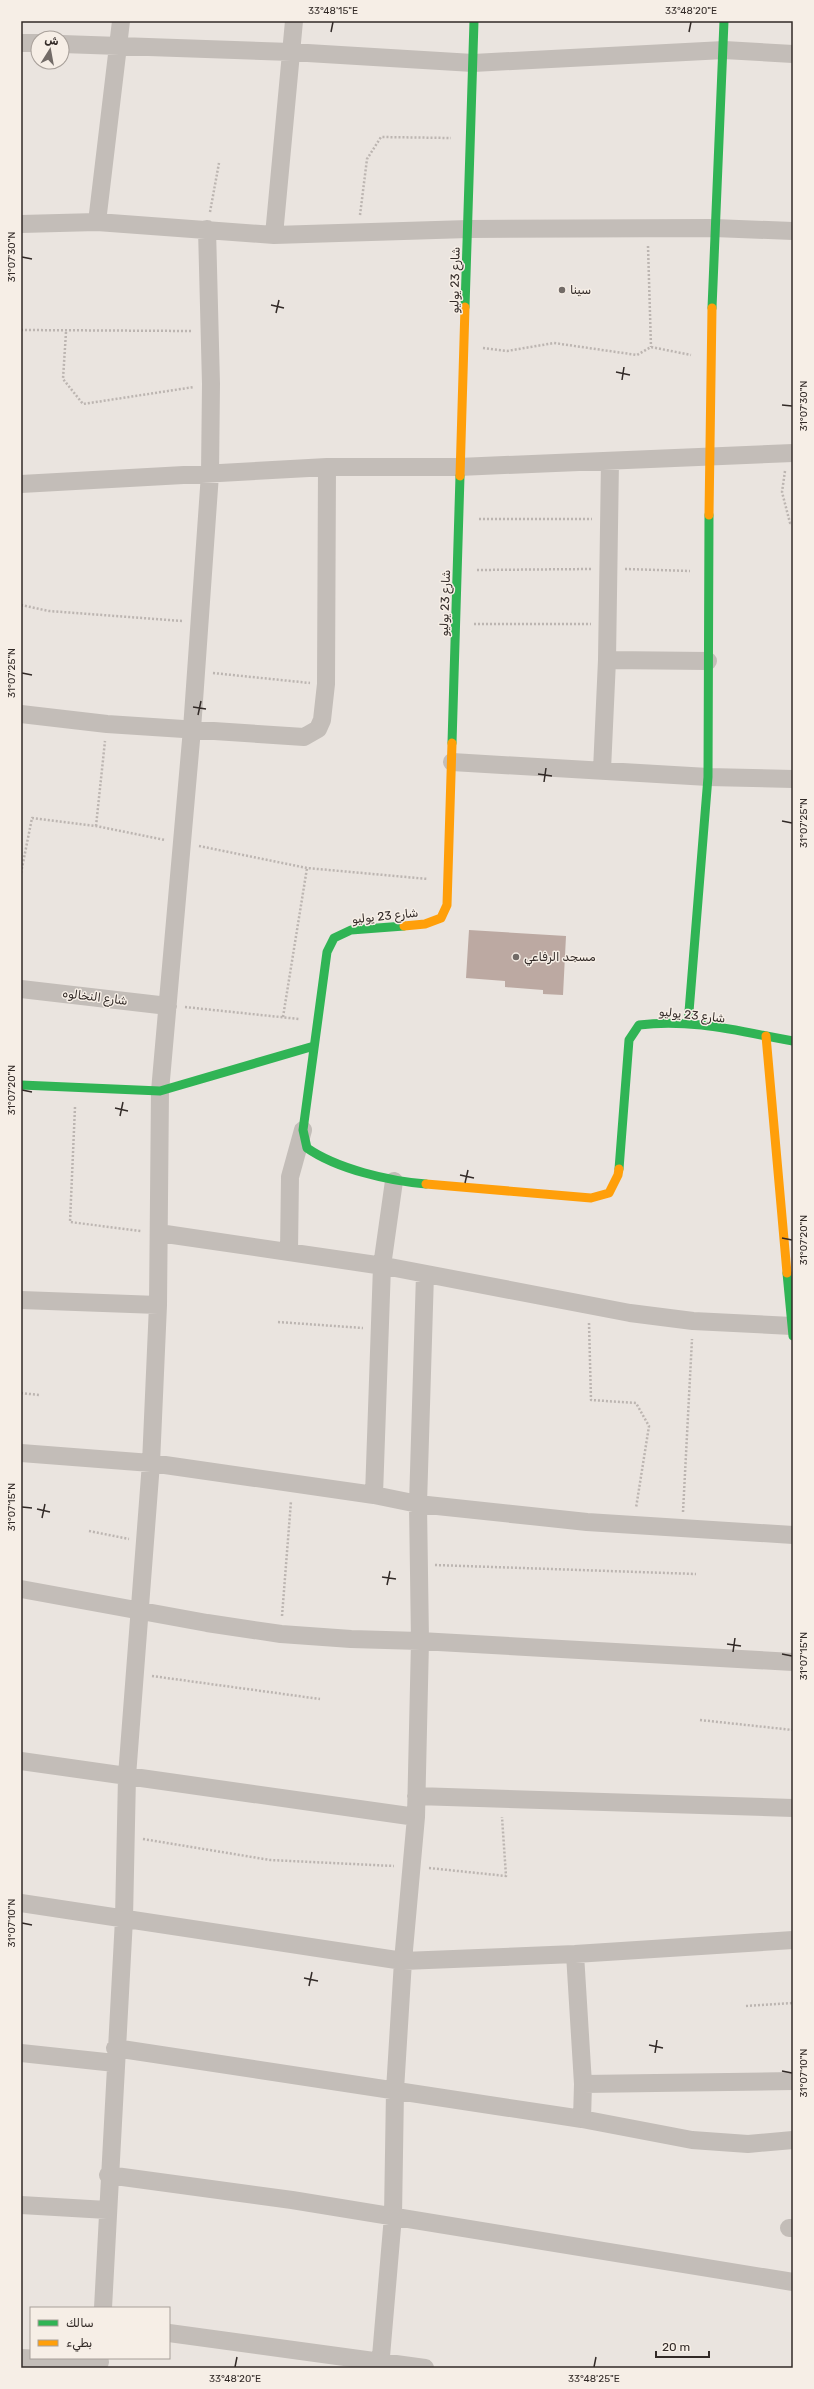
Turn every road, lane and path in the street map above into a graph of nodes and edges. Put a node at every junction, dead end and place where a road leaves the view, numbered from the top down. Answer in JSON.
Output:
{"nodes":[{"id":1,"x":121,"y":21,"type":"edge"},
{"id":2,"x":294,"y":21,"type":"edge"},
{"id":3,"x":474,"y":21,"type":"edge"},
{"id":4,"x":724,"y":21,"type":"edge"},
{"id":5,"x":70,"y":44,"type":"edge"},
{"id":6,"x":117,"y":45,"type":"junction"},
{"id":7,"x":724,"y":50,"type":"junction"},
{"id":8,"x":291,"y":52,"type":"junction"},
{"id":9,"x":793,"y":54,"type":"edge"},
{"id":10,"x":473,"y":62,"type":"junction"},
{"id":11,"x":470,"y":138,"type":"junction"},
{"id":12,"x":219,"y":163,"type":"dead end"},
{"id":13,"x":98,"y":222,"type":"junction"},
{"id":14,"x":21,"y":224,"type":"edge"},
{"id":15,"x":648,"y":228,"type":"junction"},
{"id":16,"x":714,"y":228,"type":"junction"},
{"id":17,"x":207,"y":229,"type":"junction"},
{"id":18,"x":468,"y":229,"type":"junction"},
{"id":19,"x":793,"y":231,"type":"edge"},
{"id":20,"x":357,"y":233,"type":"junction"},
{"id":21,"x":274,"y":235,"type":"junction"},
{"id":22,"x":21,"y":330,"type":"edge"},
{"id":23,"x":208,"y":331,"type":"junction"},
{"id":24,"x":66,"y":332,"type":"junction"},
{"id":25,"x":466,"y":346,"type":"junction"},
{"id":26,"x":651,"y":347,"type":"junction"},
{"id":27,"x":712,"y":359,"type":"junction"},
{"id":28,"x":211,"y":384,"type":"junction"},
{"id":29,"x":791,"y":453,"type":"edge"},
{"id":30,"x":709,"y":456,"type":"junction"},
{"id":31,"x":610,"y":461,"type":"junction"},
{"id":32,"x":327,"y":467,"type":"junction"},
{"id":33,"x":459,"y":467,"type":"junction"},
{"id":34,"x":210,"y":474,"type":"junction"},
{"id":35,"x":21,"y":484,"type":"edge"},
{"id":36,"x":459,"y":519,"type":"junction"},
{"id":37,"x":608,"y":519,"type":"junction"},
{"id":38,"x":793,"y":523,"type":"edge"},
{"id":39,"x":609,"y":569,"type":"junction"},
{"id":40,"x":458,"y":570,"type":"junction"},
{"id":41,"x":708,"y":571,"type":"junction"},
{"id":42,"x":21,"y":605,"type":"edge"},
{"id":43,"x":200,"y":622,"type":"junction"},
{"id":44,"x":456,"y":624,"type":"junction"},
{"id":45,"x":608,"y":624,"type":"junction"},
{"id":46,"x":607,"y":660,"type":"junction"},
{"id":47,"x":708,"y":661,"type":"junction"},
{"id":48,"x":197,"y":671,"type":"junction"},
{"id":49,"x":326,"y":684,"type":"junction"},
{"id":50,"x":21,"y":714,"type":"edge"},
{"id":51,"x":107,"y":724,"type":"junction"},
{"id":52,"x":192,"y":729,"type":"junction"},
{"id":53,"x":452,"y":762,"type":"junction"},
{"id":54,"x":602,"y":770,"type":"junction"},
{"id":55,"x":708,"y":777,"type":"junction"},
{"id":56,"x":793,"y":779,"type":"edge"},
{"id":57,"x":96,"y":826,"type":"junction"},
{"id":58,"x":183,"y":843,"type":"junction"},
{"id":59,"x":307,"y":868,"type":"junction"},
{"id":60,"x":21,"y":873,"type":"edge"},
{"id":61,"x":449,"y":881,"type":"junction"},
{"id":62,"x":21,"y":989,"type":"edge"},
{"id":63,"x":168,"y":1006,"type":"junction"},
{"id":64,"x":283,"y":1018,"type":"junction"},
{"id":65,"x":317,"y":1021,"type":"junction"},
{"id":66,"x":688,"y":1024,"type":"junction"},
{"id":67,"x":766,"y":1036,"type":"junction"},
{"id":68,"x":793,"y":1041,"type":"edge"},
{"id":69,"x":314,"y":1046,"type":"junction"},
{"id":70,"x":21,"y":1085,"type":"edge"},
{"id":71,"x":76,"y":1088,"type":"junction"},
{"id":72,"x":160,"y":1091,"type":"junction"},
{"id":73,"x":303,"y":1130,"type":"junction"},
{"id":74,"x":394,"y":1181,"type":"junction"},
{"id":75,"x":159,"y":1233,"type":"junction"},
{"id":76,"x":289,"y":1251,"type":"junction"},
{"id":77,"x":382,"y":1266,"type":"junction"},
{"id":78,"x":425,"y":1274,"type":"junction"},
{"id":79,"x":21,"y":1300,"type":"edge"},
{"id":80,"x":158,"y":1305,"type":"junction"},
{"id":81,"x":588,"y":1307,"type":"junction"},
{"id":82,"x":693,"y":1321,"type":"junction"},
{"id":83,"x":278,"y":1322,"type":"dead end"},
{"id":84,"x":379,"y":1330,"type":"junction"},
{"id":85,"x":793,"y":1331,"type":"edge"},
{"id":86,"x":21,"y":1393,"type":"edge"},
{"id":87,"x":39,"y":1395,"type":"dead end"},
{"id":88,"x":21,"y":1453,"type":"edge"},
{"id":89,"x":151,"y":1463,"type":"junction"},
{"id":90,"x":293,"y":1483,"type":"junction"},
{"id":91,"x":374,"y":1495,"type":"junction"},
{"id":92,"x":418,"y":1504,"type":"junction"},
{"id":93,"x":633,"y":1525,"type":"junction"},
{"id":94,"x":682,"y":1528,"type":"junction"},
{"id":95,"x":89,"y":1531,"type":"dead end"},
{"id":96,"x":793,"y":1535,"type":"edge"},
{"id":97,"x":145,"y":1542,"type":"junction"},
{"id":98,"x":419,"y":1565,"type":"junction"},
{"id":99,"x":696,"y":1574,"type":"dead end"},
{"id":100,"x":21,"y":1589,"type":"edge"},
{"id":101,"x":140,"y":1611,"type":"junction"},
{"id":102,"x":281,"y":1634,"type":"junction"},
{"id":103,"x":420,"y":1641,"type":"junction"},
{"id":104,"x":793,"y":1662,"type":"edge"},
{"id":105,"x":135,"y":1673,"type":"junction"},
{"id":106,"x":320,"y":1699,"type":"dead end"},
{"id":107,"x":700,"y":1720,"type":"dead end"},
{"id":108,"x":793,"y":1730,"type":"edge"},
{"id":109,"x":21,"y":1761,"type":"edge"},
{"id":110,"x":127,"y":1776,"type":"junction"},
{"id":111,"x":416,"y":1796,"type":"junction"},
{"id":112,"x":501,"y":1798,"type":"junction"},
{"id":113,"x":793,"y":1808,"type":"edge"},
{"id":114,"x":416,"y":1817,"type":"junction"},
{"id":115,"x":124,"y":1836,"type":"junction"},
{"id":116,"x":413,"y":1866,"type":"junction"},
{"id":117,"x":21,"y":1903,"type":"edge"},
{"id":118,"x":124,"y":1919,"type":"junction"},
{"id":119,"x":793,"y":1940,"type":"edge"},
{"id":120,"x":576,"y":1954,"type":"junction"},
{"id":121,"x":403,"y":1961,"type":"junction"},
{"id":122,"x":793,"y":2003,"type":"edge"},
{"id":123,"x":746,"y":2006,"type":"dead end"},
{"id":124,"x":21,"y":2054,"type":"edge"},
{"id":125,"x":115,"y":2056,"type":"junction"},
{"id":126,"x":793,"y":2080,"type":"edge"},
{"id":127,"x":583,"y":2084,"type":"junction"},
{"id":128,"x":395,"y":2090,"type":"junction"},
{"id":129,"x":582,"y":2119,"type":"junction"},
{"id":130,"x":793,"y":2140,"type":"edge"},
{"id":131,"x":108,"y":2175,"type":"junction"},
{"id":132,"x":21,"y":2205,"type":"edge"},
{"id":133,"x":107,"y":2210,"type":"junction"},
{"id":134,"x":393,"y":2216,"type":"junction"},
{"id":135,"x":793,"y":2282,"type":"edge"},
{"id":136,"x":103,"y":2307,"type":"edge"},
{"id":137,"x":170,"y":2333,"type":"edge"},
{"id":138,"x":37,"y":2359,"type":"edge"},
{"id":139,"x":100,"y":2363,"type":"edge"},
{"id":140,"x":380,"y":2364,"type":"edge"},
{"id":141,"x":425,"y":2368,"type":"edge"}],
"edges":[{"from":1,"to":6,"type":"street"},
{"from":2,"to":8,"type":"street"},
{"from":3,"to":10,"type":"street","name":"شارع 23 يوليو"},
{"from":4,"to":7,"type":"street"},
{"from":5,"to":6,"type":"street"},
{"from":6,"to":8,"type":"street"},
{"from":6,"to":13,"type":"street"},
{"from":7,"to":9,"type":"street"},
{"from":7,"to":10,"type":"street"},
{"from":7,"to":16,"type":"street"},
{"from":8,"to":10,"type":"street"},
{"from":8,"to":21,"type":"street"},
{"from":10,"to":11,"type":"street","name":"شارع 23 يوليو"},
{"from":11,"to":18,"type":"street","name":"شارع 23 يوليو"},
{"from":11,"to":20,"type":"path"},
{"from":12,"to":17,"type":"path"},
{"from":13,"to":14,"type":"street"},
{"from":13,"to":17,"type":"street"},
{"from":15,"to":16,"type":"street"},
{"from":15,"to":18,"type":"street"},
{"from":15,"to":26,"type":"path"},
{"from":16,"to":19,"type":"street"},
{"from":16,"to":27,"type":"street"},
{"from":17,"to":21,"type":"street"},
{"from":17,"to":23,"type":"street"},
{"from":18,"to":20,"type":"street"},
{"from":18,"to":25,"type":"street","name":"شارع 23 يوليو"},
{"from":20,"to":21,"type":"street"},
{"from":22,"to":24,"type":"path"},
{"from":23,"to":24,"type":"path"},
{"from":23,"to":28,"type":"street"},
{"from":24,"to":28,"type":"path"},
{"from":25,"to":26,"type":"path"},
{"from":25,"to":33,"type":"street","name":"شارع 23 يوليو"},
{"from":26,"to":27,"type":"path"},
{"from":27,"to":30,"type":"street"},
{"from":28,"to":34,"type":"street"},
{"from":29,"to":30,"type":"street"},
{"from":29,"to":38,"type":"path"},
{"from":30,"to":31,"type":"street"},
{"from":30,"to":41,"type":"street"},
{"from":31,"to":33,"type":"street"},
{"from":31,"to":37,"type":"street"},
{"from":32,"to":33,"type":"street"},
{"from":32,"to":34,"type":"street"},
{"from":32,"to":49,"type":"street"},
{"from":33,"to":36,"type":"street","name":"شارع 23 يوليو"},
{"from":34,"to":35,"type":"street"},
{"from":34,"to":43,"type":"street"},
{"from":36,"to":37,"type":"path"},
{"from":36,"to":40,"type":"street","name":"شارع 23 يوليو"},
{"from":37,"to":39,"type":"street"},
{"from":39,"to":40,"type":"path"},
{"from":39,"to":41,"type":"path"},
{"from":39,"to":45,"type":"street"},
{"from":40,"to":44,"type":"street","name":"شارع 23 يوليو"},
{"from":41,"to":47,"type":"street"},
{"from":42,"to":43,"type":"path"},
{"from":43,"to":48,"type":"street"},
{"from":44,"to":45,"type":"path"},
{"from":44,"to":53,"type":"street","name":"شارع 23 يوليو"},
{"from":45,"to":46,"type":"street"},
{"from":46,"to":47,"type":"street"},
{"from":46,"to":54,"type":"street"},
{"from":47,"to":55,"type":"street"},
{"from":48,"to":49,"type":"path"},
{"from":48,"to":52,"type":"street"},
{"from":49,"to":52,"type":"street"},
{"from":50,"to":51,"type":"street"},
{"from":51,"to":52,"type":"street"},
{"from":51,"to":57,"type":"path"},
{"from":52,"to":58,"type":"street"},
{"from":53,"to":54,"type":"street"},
{"from":53,"to":61,"type":"street","name":"شارع 23 يوليو"},
{"from":54,"to":55,"type":"street"},
{"from":55,"to":56,"type":"street"},
{"from":55,"to":66,"type":"street"},
{"from":57,"to":58,"type":"path"},
{"from":57,"to":60,"type":"path"},
{"from":58,"to":59,"type":"path"},
{"from":58,"to":63,"type":"street"},
{"from":59,"to":61,"type":"path"},
{"from":59,"to":64,"type":"path"},
{"from":61,"to":65,"type":"street","name":"شارع 23 يوليو"},
{"from":62,"to":63,"type":"street","name":"شارع النخالوه"},
{"from":63,"to":64,"type":"path"},
{"from":63,"to":72,"type":"street"},
{"from":64,"to":65,"type":"path"},
{"from":65,"to":69,"type":"street","name":"شارع 23 يوليو"},
{"from":66,"to":67,"type":"street","name":"شارع 23 يوليو"},
{"from":66,"to":74,"type":"street","name":"شارع 23 يوليو"},
{"from":67,"to":68,"type":"street","name":"شارع 23 يوليو"},
{"from":67,"to":85,"type":"street"},
{"from":69,"to":72,"type":"street"},
{"from":69,"to":73,"type":"street","name":"شارع 23 يوليو"},
{"from":70,"to":71,"type":"street"},
{"from":71,"to":72,"type":"street"},
{"from":71,"to":75,"type":"path"},
{"from":72,"to":75,"type":"street"},
{"from":73,"to":74,"type":"street","name":"شارع 23 يوليو"},
{"from":73,"to":76,"type":"street"},
{"from":74,"to":77,"type":"street"},
{"from":75,"to":76,"type":"street"},
{"from":75,"to":80,"type":"street"},
{"from":76,"to":77,"type":"street"},
{"from":77,"to":78,"type":"street"},
{"from":77,"to":84,"type":"street"},
{"from":78,"to":81,"type":"street"},
{"from":78,"to":92,"type":"street"},
{"from":79,"to":80,"type":"street"},
{"from":80,"to":89,"type":"street"},
{"from":81,"to":82,"type":"street"},
{"from":81,"to":93,"type":"path"},
{"from":82,"to":85,"type":"street"},
{"from":82,"to":94,"type":"path"},
{"from":83,"to":84,"type":"path"},
{"from":84,"to":91,"type":"street"},
{"from":86,"to":87,"type":"path"},
{"from":88,"to":89,"type":"street"},
{"from":89,"to":90,"type":"street"},
{"from":89,"to":97,"type":"street"},
{"from":90,"to":91,"type":"street"},
{"from":90,"to":102,"type":"path"},
{"from":91,"to":92,"type":"street"},
{"from":92,"to":93,"type":"street"},
{"from":92,"to":98,"type":"street"},
{"from":93,"to":94,"type":"street"},
{"from":94,"to":96,"type":"street"},
{"from":95,"to":97,"type":"path"},
{"from":97,"to":101,"type":"street"},
{"from":98,"to":99,"type":"path"},
{"from":98,"to":103,"type":"street"},
{"from":100,"to":101,"type":"street"},
{"from":101,"to":102,"type":"street"},
{"from":101,"to":105,"type":"street"},
{"from":102,"to":103,"type":"street"},
{"from":103,"to":104,"type":"street"},
{"from":103,"to":111,"type":"street"},
{"from":105,"to":106,"type":"path"},
{"from":105,"to":110,"type":"street"},
{"from":107,"to":108,"type":"path"},
{"from":109,"to":110,"type":"street"},
{"from":110,"to":114,"type":"street"},
{"from":110,"to":115,"type":"street"},
{"from":111,"to":112,"type":"street"},
{"from":111,"to":114,"type":"street"},
{"from":112,"to":113,"type":"street"},
{"from":112,"to":116,"type":"path"},
{"from":114,"to":116,"type":"street"},
{"from":115,"to":116,"type":"path"},
{"from":115,"to":118,"type":"street"},
{"from":116,"to":121,"type":"street"},
{"from":117,"to":118,"type":"street"},
{"from":118,"to":121,"type":"street"},
{"from":118,"to":125,"type":"street"},
{"from":119,"to":120,"type":"street"},
{"from":120,"to":121,"type":"street"},
{"from":120,"to":127,"type":"street"},
{"from":121,"to":128,"type":"street"},
{"from":122,"to":123,"type":"path"},
{"from":124,"to":125,"type":"street"},
{"from":125,"to":128,"type":"street"},
{"from":125,"to":131,"type":"street"},
{"from":126,"to":127,"type":"street"},
{"from":127,"to":129,"type":"street"},
{"from":128,"to":129,"type":"street"},
{"from":128,"to":134,"type":"street"},
{"from":129,"to":130,"type":"street"},
{"from":131,"to":133,"type":"street"},
{"from":131,"to":134,"type":"street"},
{"from":132,"to":133,"type":"street"},
{"from":133,"to":136,"type":"street"},
{"from":134,"to":135,"type":"street"},
{"from":134,"to":140,"type":"street"},
{"from":137,"to":140,"type":"street"},
{"from":138,"to":139,"type":"street"},
{"from":140,"to":141,"type":"street"}]}
